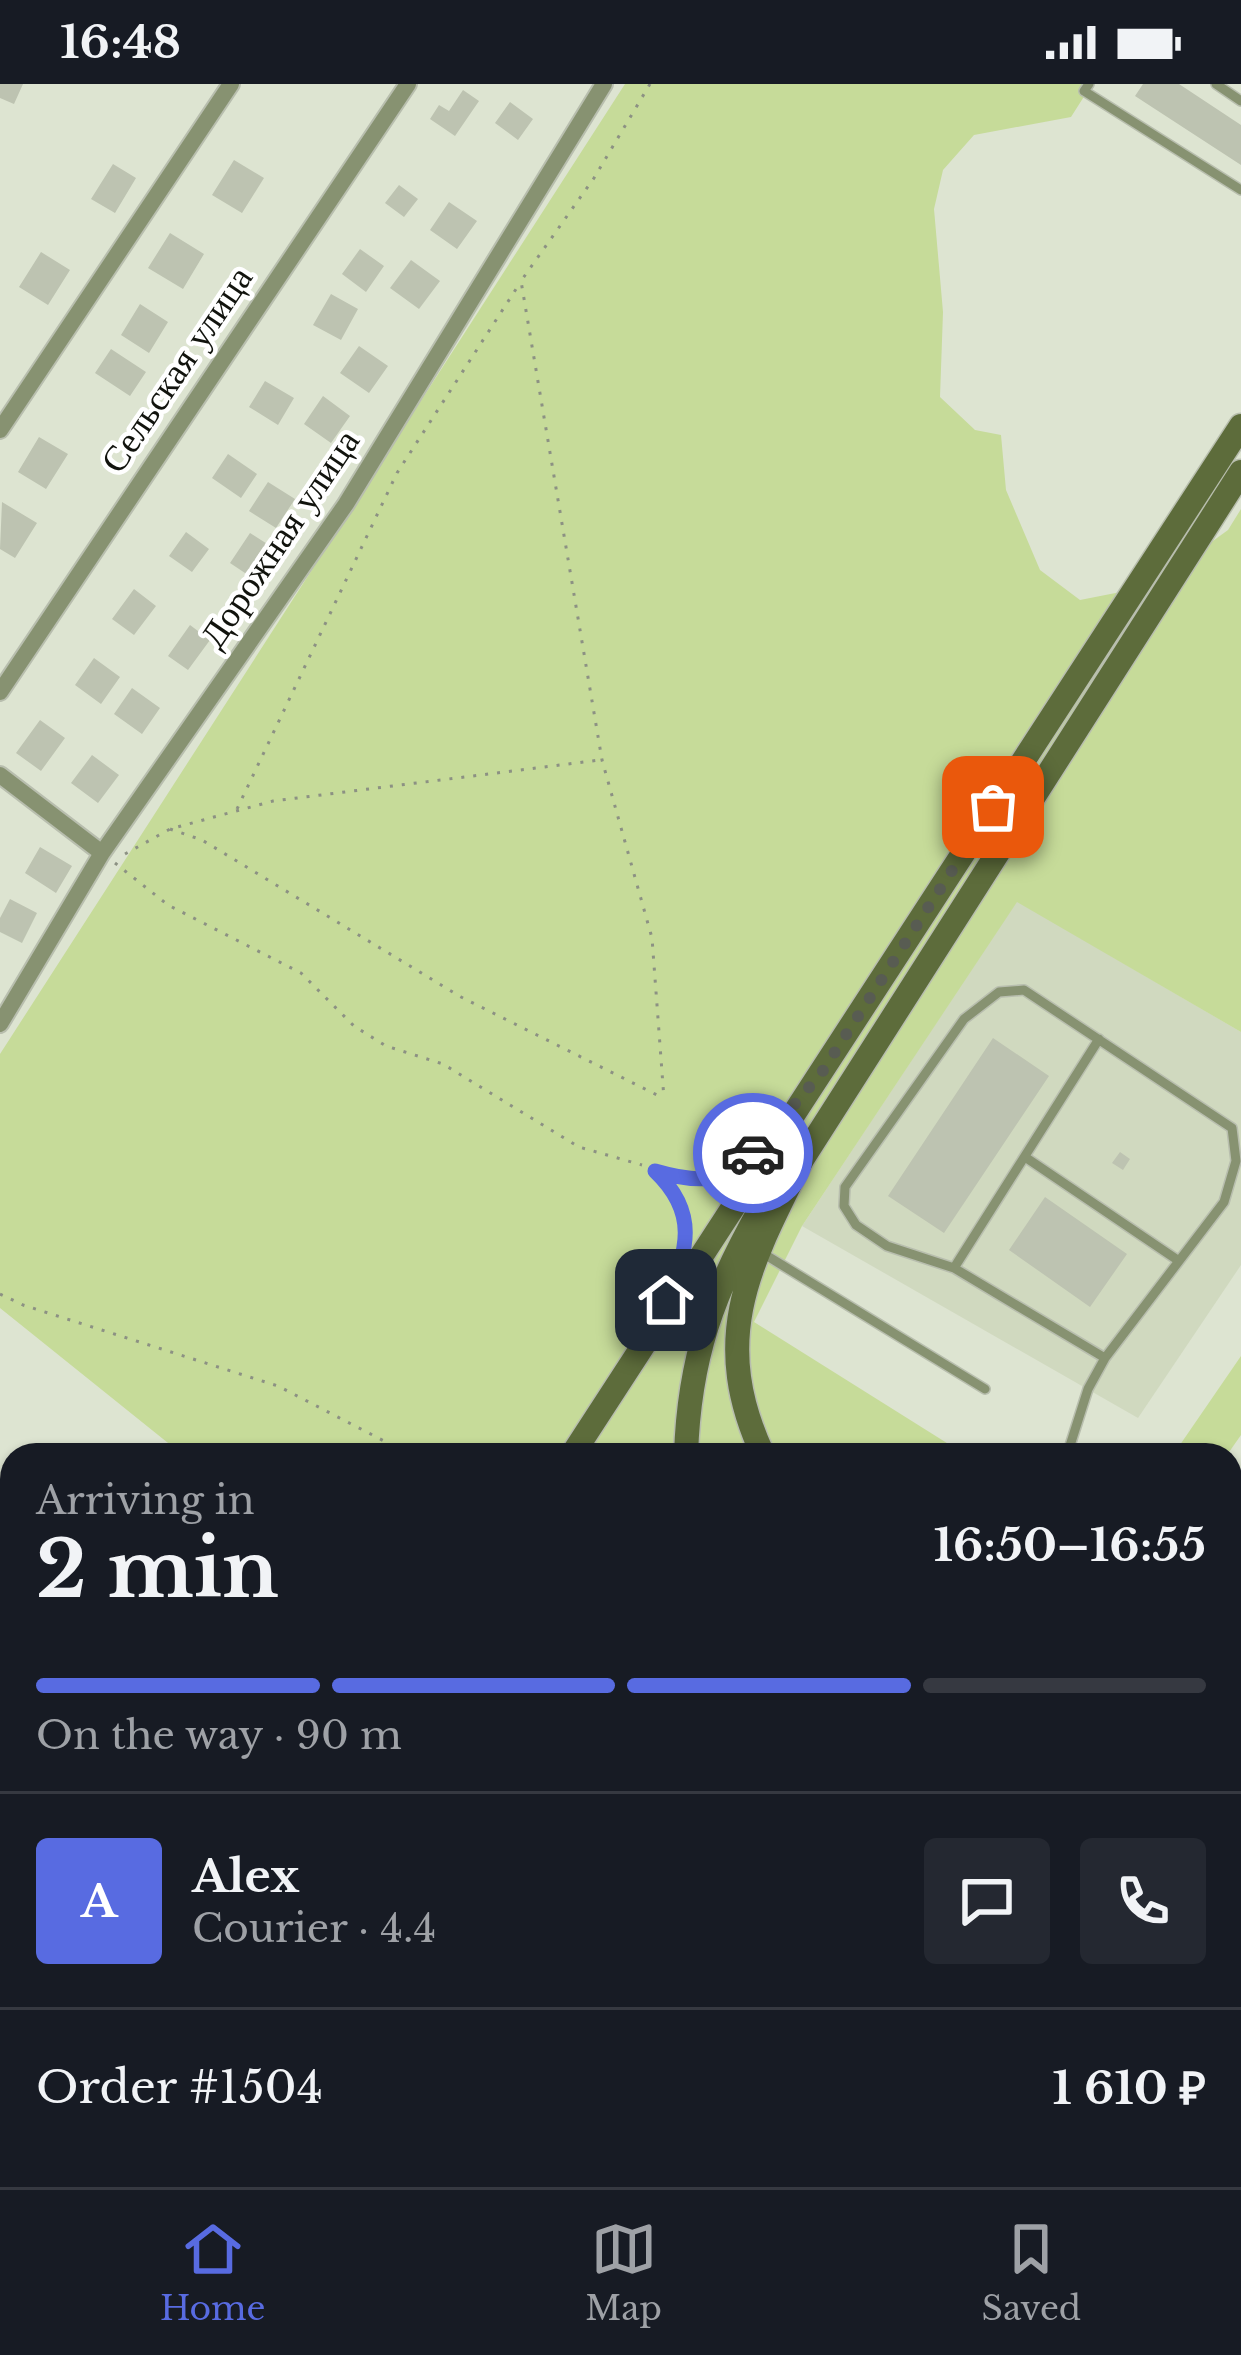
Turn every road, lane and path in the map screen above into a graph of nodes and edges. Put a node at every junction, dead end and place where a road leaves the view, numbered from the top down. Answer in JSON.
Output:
{"nodes":[{"id":1,"x":230,"y":84,"type":"edge"},
{"id":2,"x":408,"y":84,"type":"edge"},
{"id":3,"x":604,"y":84,"type":"edge"},
{"id":4,"x":650,"y":84,"type":"edge"},
{"id":5,"x":1088,"y":84,"type":"edge"},
{"id":6,"x":1216,"y":84,"type":"edge"},
{"id":7,"x":1241,"y":101,"type":"edge"},
{"id":8,"x":1241,"y":190,"type":"edge"},
{"id":9,"x":521,"y":281,"type":"junction"},
{"id":10,"x":1241,"y":426,"type":"edge"},
{"id":11,"x":0,"y":430,"type":"edge"},
{"id":12,"x":1241,"y":472,"type":"edge"},
{"id":13,"x":0,"y":692,"type":"edge"},
{"id":14,"x":602,"y":760,"type":"junction"},
{"id":15,"x":0,"y":775,"type":"edge"},
{"id":16,"x":237,"y":809,"type":"junction"},
{"id":17,"x":170,"y":829,"type":"junction"},
{"id":18,"x":102,"y":853,"type":"junction"},
{"id":19,"x":0,"y":1024,"type":"edge"},
{"id":20,"x":1099,"y":1039,"type":"junction"},
{"id":21,"x":822,"y":1072,"type":"junction"},
{"id":22,"x":803,"y":1157,"type":"junction"},
{"id":23,"x":1025,"y":1157,"type":"junction"},
{"id":24,"x":655,"y":1171,"type":"junction"},
{"id":25,"x":758,"y":1250,"type":"junction"},
{"id":26,"x":1179,"y":1261,"type":"junction"},
{"id":27,"x":954,"y":1268,"type":"junction"},
{"id":28,"x":0,"y":1294,"type":"edge"},
{"id":29,"x":650,"y":1339,"type":"junction"},
{"id":30,"x":1105,"y":1358,"type":"junction"},
{"id":31,"x":985,"y":1389,"type":"dead end"},
{"id":32,"x":388,"y":1443,"type":"edge"},
{"id":33,"x":583,"y":1443,"type":"edge"},
{"id":34,"x":686,"y":1443,"type":"edge"},
{"id":35,"x":758,"y":1443,"type":"edge"},
{"id":36,"x":1071,"y":1443,"type":"edge"}],
"edges":[{"from":1,"to":11,"type":"street"},
{"from":2,"to":13,"type":"street","name":"Сельская улица"},
{"from":3,"to":18,"type":"street","name":"Дорожная улица"},
{"from":4,"to":9,"type":"path"},
{"from":5,"to":8,"type":"lane"},
{"from":6,"to":7,"type":"lane"},
{"from":9,"to":14,"type":"path"},
{"from":9,"to":16,"type":"path"},
{"from":10,"to":21,"type":"street"},
{"from":12,"to":22,"type":"street"},
{"from":14,"to":16,"type":"path"},
{"from":14,"to":17,"type":"path"},
{"from":15,"to":18,"type":"street"},
{"from":16,"to":17,"type":"path"},
{"from":17,"to":24,"type":"path"},
{"from":18,"to":19,"type":"street","name":"Дорожная улица"},
{"from":20,"to":23,"type":"lane"},
{"from":20,"to":26,"type":"lane"},
{"from":20,"to":27,"type":"lane"},
{"from":21,"to":24,"type":"lane"},
{"from":21,"to":29,"type":"street"},
{"from":22,"to":25,"type":"street"},
{"from":22,"to":34,"type":"street"},
{"from":23,"to":26,"type":"lane"},
{"from":23,"to":27,"type":"lane"},
{"from":24,"to":29,"type":"lane"},
{"from":25,"to":31,"type":"lane"},
{"from":25,"to":35,"type":"street"},
{"from":26,"to":30,"type":"lane"},
{"from":27,"to":30,"type":"lane"},
{"from":28,"to":32,"type":"path"},
{"from":29,"to":33,"type":"street"},
{"from":30,"to":36,"type":"lane"}]}
